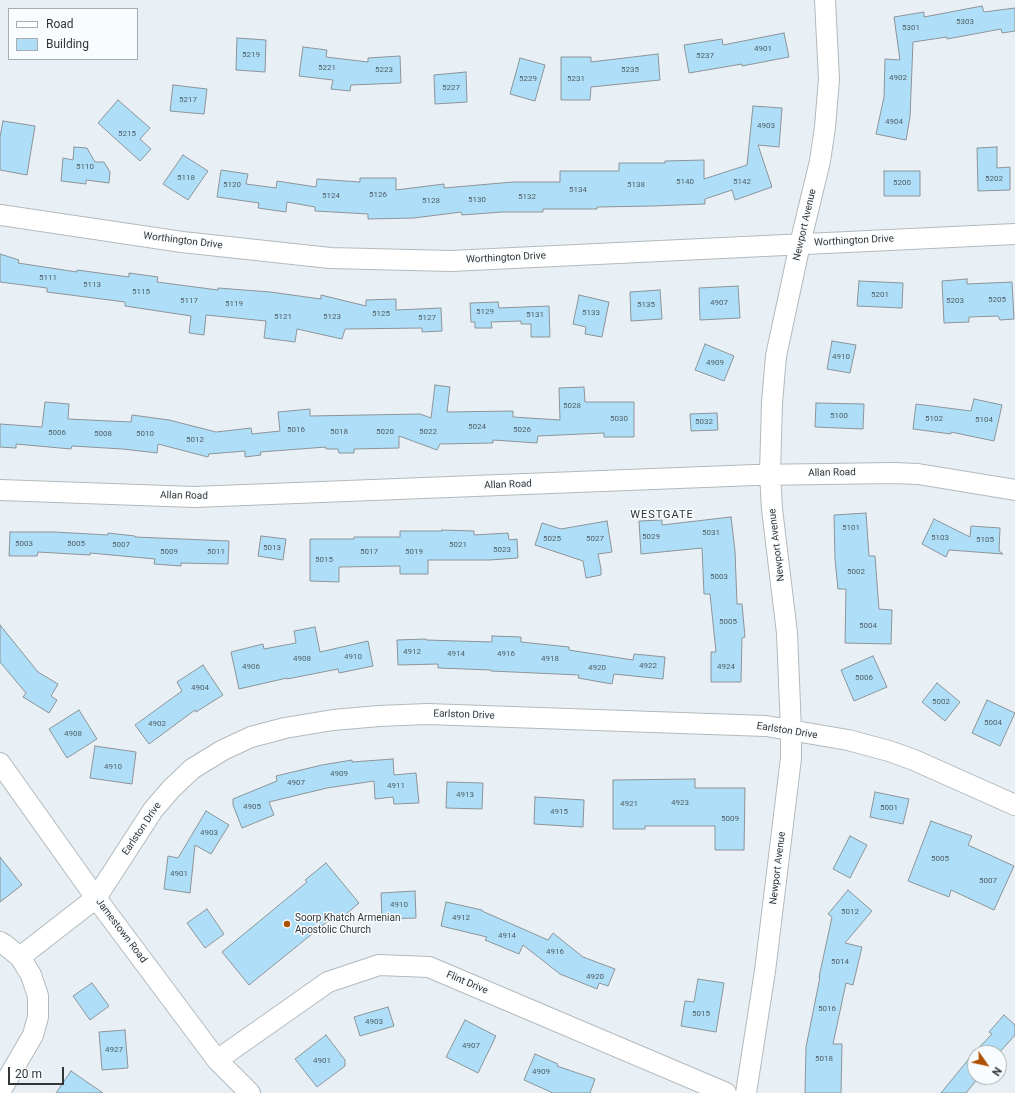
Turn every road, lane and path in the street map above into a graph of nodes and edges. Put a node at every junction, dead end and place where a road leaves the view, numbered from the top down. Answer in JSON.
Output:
{"nodes":[{"id":1,"x":825,"y":0,"type":"edge"},
{"id":2,"x":0,"y":215,"type":"edge"},
{"id":3,"x":1015,"y":234,"type":"edge"},
{"id":4,"x":800,"y":244,"type":"junction"},
{"id":5,"x":770,"y":474,"type":"junction"},
{"id":6,"x":0,"y":490,"type":"edge"},
{"id":7,"x":1015,"y":490,"type":"edge"},
{"id":8,"x":791,"y":730,"type":"junction"},
{"id":9,"x":0,"y":763,"type":"edge"},
{"id":10,"x":1015,"y":805,"type":"edge"},
{"id":11,"x":96,"y":898,"type":"junction"},
{"id":12,"x":0,"y":942,"type":"edge"},
{"id":13,"x":20,"y":957,"type":"junction"},
{"id":14,"x":217,"y":1060,"type":"junction"},
{"id":15,"x":0,"y":1092,"type":"edge"},
{"id":16,"x":250,"y":1093,"type":"edge"},
{"id":17,"x":726,"y":1093,"type":"edge"},
{"id":18,"x":746,"y":1093,"type":"edge"}],
"edges":[{"from":1,"to":4,"type":"street","name":"Newport Avenue"},
{"from":2,"to":4,"type":"street","name":"Worthington Drive"},
{"from":3,"to":4,"type":"street","name":"Worthington Drive"},
{"from":4,"to":5,"type":"street","name":"Newport Avenue"},
{"from":5,"to":6,"type":"street","name":"Allan Road"},
{"from":5,"to":7,"type":"street","name":"Allan Road"},
{"from":5,"to":8,"type":"street","name":"Newport Avenue"},
{"from":8,"to":10,"type":"street","name":"Earlston Drive"},
{"from":8,"to":11,"type":"street","name":"Earlston Drive"},
{"from":8,"to":18,"type":"street","name":"Newport Avenue"},
{"from":9,"to":11,"type":"street","name":"Jamestown Road"},
{"from":11,"to":13,"type":"street","name":"Earlston Drive"},
{"from":11,"to":14,"type":"street","name":"Jamestown Road"},
{"from":12,"to":13,"type":"street"},
{"from":13,"to":15,"type":"street"},
{"from":14,"to":16,"type":"street","name":"Jamestown Road"},
{"from":14,"to":17,"type":"street","name":"Flint Drive"}]}
